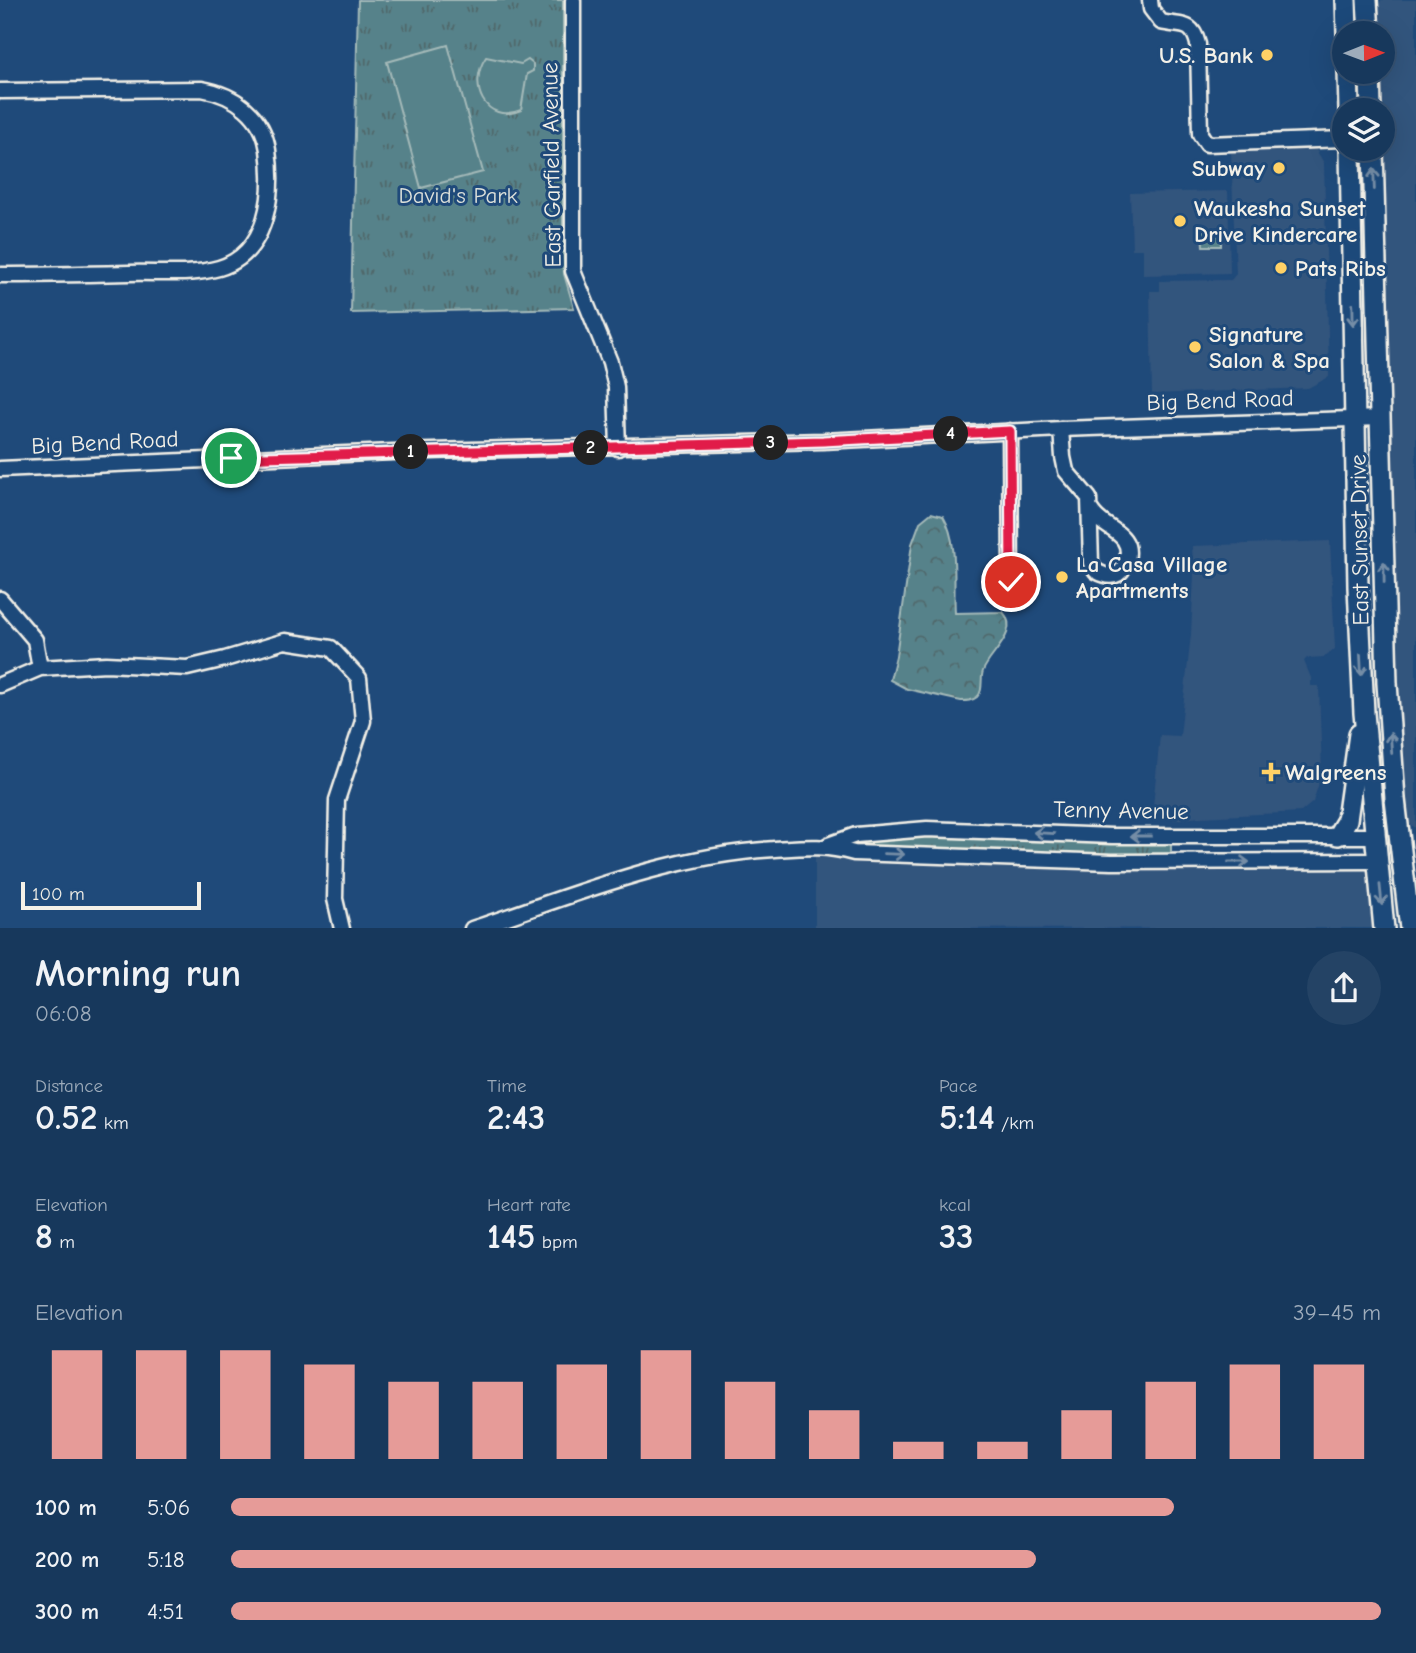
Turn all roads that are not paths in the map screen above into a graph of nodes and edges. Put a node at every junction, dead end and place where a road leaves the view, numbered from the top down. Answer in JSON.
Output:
{"nodes":[{"id":1,"x":573,"y":0,"type":"edge"},
{"id":2,"x":1150,"y":0,"type":"edge"},
{"id":3,"x":1367,"y":0,"type":"edge"},
{"id":4,"x":1376,"y":0,"type":"edge"},
{"id":5,"x":1368,"y":21,"type":"edge"},
{"id":6,"x":1371,"y":21,"type":"edge"},
{"id":7,"x":0,"y":90,"type":"edge"},
{"id":8,"x":1332,"y":139,"type":"edge"},
{"id":9,"x":1350,"y":161,"type":"edge"},
{"id":10,"x":1373,"y":161,"type":"edge"},
{"id":11,"x":0,"y":275,"type":"edge"},
{"id":12,"x":1381,"y":418,"type":"junction"},
{"id":13,"x":1354,"y":419,"type":"junction"},
{"id":14,"x":1061,"y":429,"type":"junction"},
{"id":15,"x":1010,"y":431,"type":"junction"},
{"id":16,"x":618,"y":447,"type":"junction"},
{"id":17,"x":0,"y":469,"type":"edge"},
{"id":18,"x":1091,"y":509,"type":"dead end"},
{"id":19,"x":1003,"y":596,"type":"dead end"},
{"id":20,"x":0,"y":599,"type":"edge"},
{"id":21,"x":40,"y":668,"type":"junction"},
{"id":22,"x":0,"y":685,"type":"edge"},
{"id":23,"x":1364,"y":713,"type":"junction"},
{"id":24,"x":1007,"y":831,"type":"junction"},
{"id":25,"x":1338,"y":835,"type":"junction"},
{"id":26,"x":1171,"y":836,"type":"junction"},
{"id":27,"x":1375,"y":836,"type":"junction"},
{"id":28,"x":1408,"y":836,"type":"edge"},
{"id":29,"x":826,"y":846,"type":"junction"},
{"id":30,"x":1007,"y":857,"type":"junction"},
{"id":31,"x":1377,"y":861,"type":"junction"},
{"id":32,"x":1171,"y":862,"type":"junction"},
{"id":33,"x":1409,"y":862,"type":"edge"},
{"id":34,"x":342,"y":928,"type":"edge"},
{"id":35,"x":475,"y":928,"type":"edge"},
{"id":36,"x":1384,"y":928,"type":"edge"},
{"id":37,"x":1410,"y":928,"type":"edge"}],
"edges":[{"from":1,"to":16,"type":"street","name":"East Garfield Avenue"},
{"from":2,"to":8,"type":"street"},
{"from":3,"to":5,"type":"main road"},
{"from":4,"to":6,"type":"main road"},
{"from":7,"to":11,"type":"street"},
{"from":9,"to":13,"type":"main road","name":"East Sunset Drive","one_way":true},
{"from":12,"to":10,"type":"main road","name":"East Sunset Drive","one_way":true},
{"from":12,"to":13,"type":"street","name":"Big Bend Road"},
{"from":28,"to":12,"type":"main road","name":"East Sunset Drive","one_way":true},
{"from":13,"to":14,"type":"street","name":"Big Bend Road"},
{"from":13,"to":23,"type":"main road","name":"East Sunset Drive","one_way":true},
{"from":14,"to":15,"type":"street","name":"Big Bend Road"},
{"from":14,"to":18,"type":"street"},
{"from":15,"to":16,"type":"street","name":"Big Bend Road"},
{"from":15,"to":19,"type":"street"},
{"from":16,"to":17,"type":"street","name":"Big Bend Road"},
{"from":20,"to":21,"type":"street"},
{"from":21,"to":22,"type":"street"},
{"from":21,"to":34,"type":"street"},
{"from":23,"to":25,"type":"main road"},
{"from":23,"to":27,"type":"main road","name":"East Sunset Drive"},
{"from":26,"to":24,"type":"street","name":"Tenny Avenue","one_way":true},
{"from":24,"to":29,"type":"street","name":"Tenny Avenue"},
{"from":24,"to":30,"type":"street"},
{"from":25,"to":26,"type":"street","name":"Tenny Avenue"},
{"from":25,"to":27,"type":"street","name":"Tenny Avenue"},
{"from":26,"to":32,"type":"street"},
{"from":27,"to":28,"type":"main road","name":"Tenny Avenue"},
{"from":27,"to":31,"type":"main road","name":"East Sunset Drive"},
{"from":28,"to":33,"type":"main road","name":"East Sunset Drive"},
{"from":29,"to":30,"type":"street","name":"Tenny Avenue","one_way":true},
{"from":29,"to":35,"type":"street","name":"Tenny Avenue"},
{"from":30,"to":32,"type":"street","name":"Tenny Avenue"},
{"from":32,"to":31,"type":"street","name":"Tenny Avenue","one_way":true},
{"from":31,"to":33,"type":"main road","name":"Tenny Avenue"},
{"from":31,"to":36,"type":"main road","name":"East Sunset Drive","one_way":true},
{"from":33,"to":37,"type":"main road","name":"East Sunset Drive"}]}
